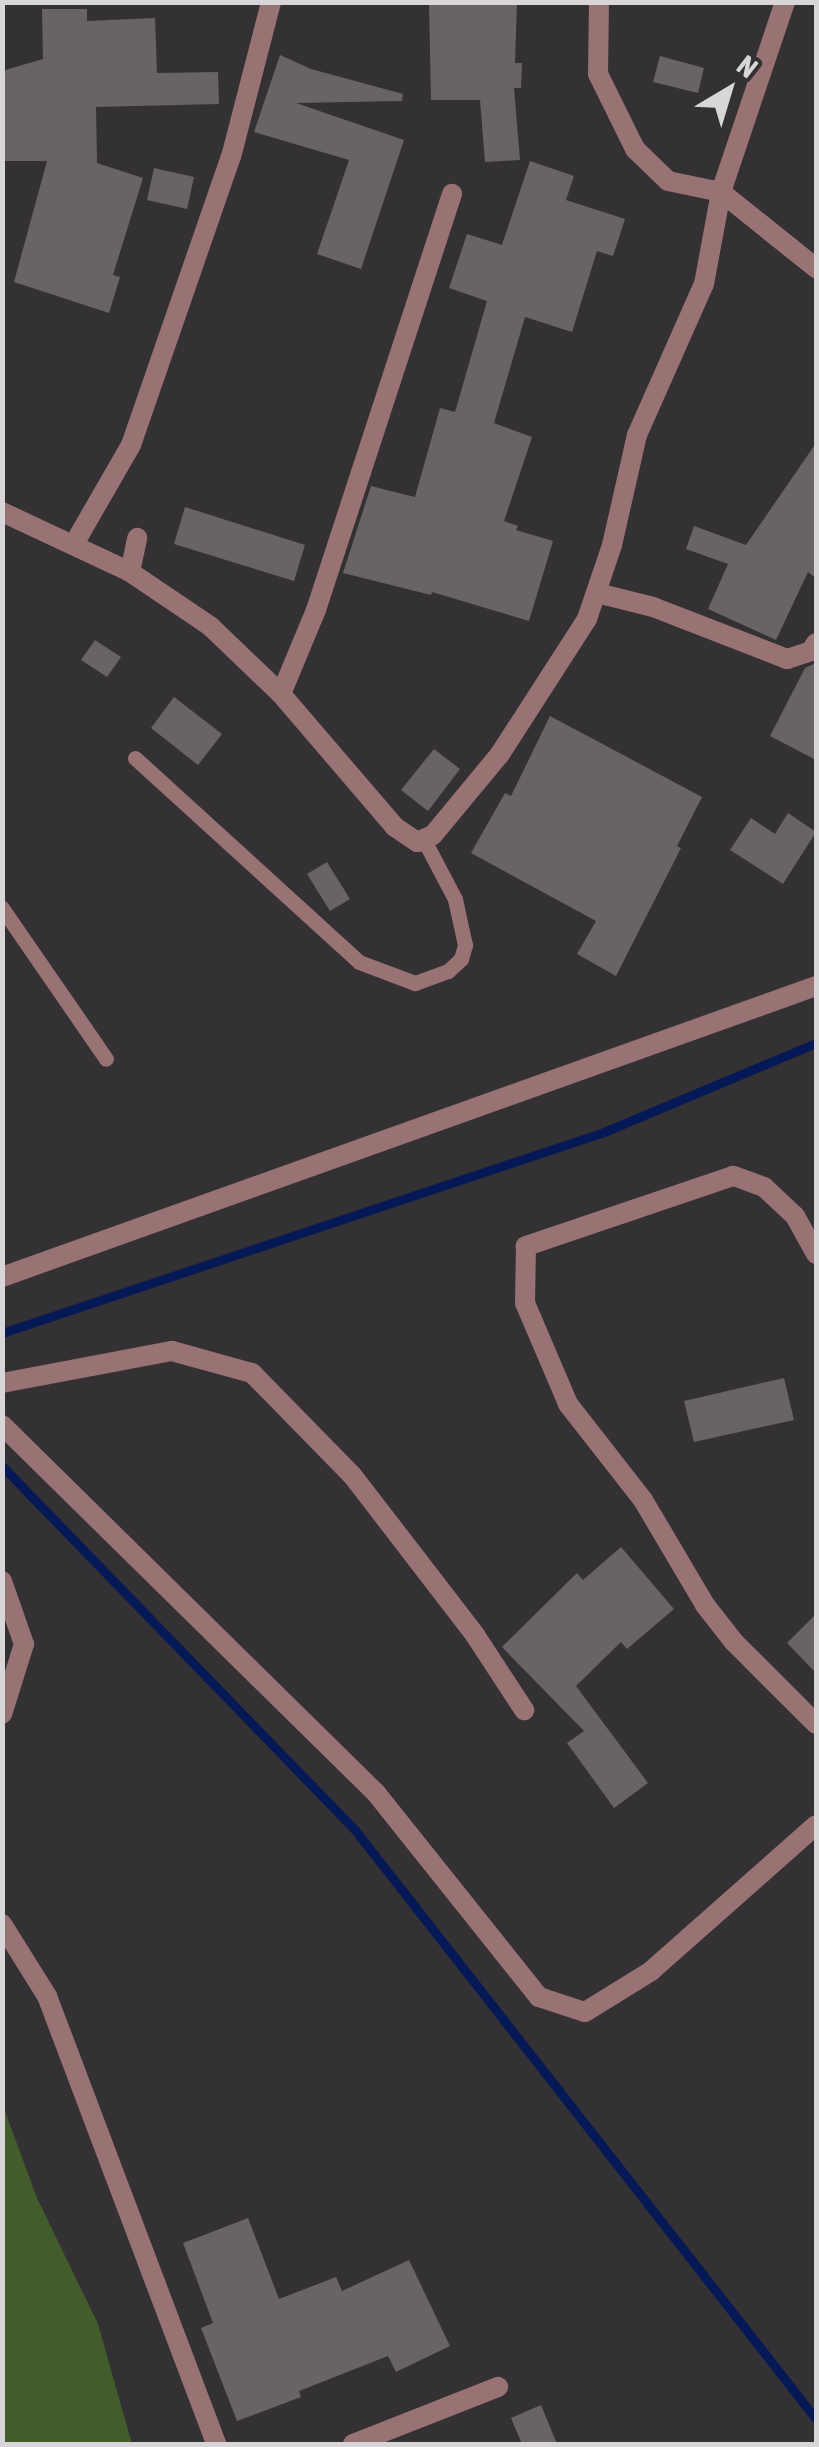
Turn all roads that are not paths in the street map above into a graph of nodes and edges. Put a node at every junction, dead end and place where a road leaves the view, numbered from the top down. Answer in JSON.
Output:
{"nodes":[{"id":1,"x":271,"y":2,"type":"edge"},
{"id":2,"x":600,"y":2,"type":"edge"},
{"id":3,"x":785,"y":2,"type":"edge"},
{"id":4,"x":720,"y":192,"type":"junction"},
{"id":5,"x":452,"y":194,"type":"dead end"},
{"id":6,"x":816,"y":268,"type":"edge"},
{"id":7,"x":2,"y":512,"type":"edge"},
{"id":8,"x":137,"y":538,"type":"dead end"},
{"id":9,"x":74,"y":544,"type":"junction"},
{"id":10,"x":130,"y":572,"type":"junction"},
{"id":11,"x":597,"y":594,"type":"junction"},
{"id":12,"x":816,"y":643,"type":"edge"},
{"id":13,"x":281,"y":694,"type":"junction"},
{"id":14,"x":135,"y":758,"type":"dead end"},
{"id":15,"x":424,"y":840,"type":"junction"},
{"id":16,"x":2,"y":908,"type":"edge"},
{"id":17,"x":816,"y":986,"type":"edge"},
{"id":18,"x":106,"y":1059,"type":"dead end"},
{"id":19,"x":816,"y":1254,"type":"edge"},
{"id":20,"x":2,"y":1277,"type":"edge"},
{"id":21,"x":2,"y":1383,"type":"edge"},
{"id":22,"x":2,"y":1425,"type":"edge"},
{"id":23,"x":2,"y":1581,"type":"edge"},
{"id":24,"x":524,"y":1710,"type":"dead end"},
{"id":25,"x":2,"y":1714,"type":"edge"},
{"id":26,"x":816,"y":1724,"type":"edge"},
{"id":27,"x":816,"y":1824,"type":"edge"},
{"id":28,"x":2,"y":1924,"type":"edge"},
{"id":29,"x":498,"y":2387,"type":"dead end"},
{"id":30,"x":216,"y":2444,"type":"edge"},
{"id":31,"x":353,"y":2444,"type":"edge"}],
"edges":[{"from":1,"to":9,"type":"street"},
{"from":2,"to":4,"type":"street"},
{"from":3,"to":4,"type":"street"},
{"from":4,"to":6,"type":"street"},
{"from":4,"to":11,"type":"street"},
{"from":5,"to":13,"type":"street"},
{"from":7,"to":9,"type":"street"},
{"from":8,"to":10,"type":"street"},
{"from":9,"to":10,"type":"street"},
{"from":10,"to":13,"type":"street"},
{"from":11,"to":12,"type":"street"},
{"from":11,"to":15,"type":"street"},
{"from":13,"to":15,"type":"street"},
{"from":14,"to":15,"type":"lane"},
{"from":16,"to":18,"type":"lane"},
{"from":17,"to":20,"type":"street"},
{"from":19,"to":26,"type":"street"},
{"from":21,"to":24,"type":"street"},
{"from":22,"to":27,"type":"street"},
{"from":23,"to":25,"type":"street"},
{"from":28,"to":30,"type":"street"},
{"from":29,"to":31,"type":"street"}]}
